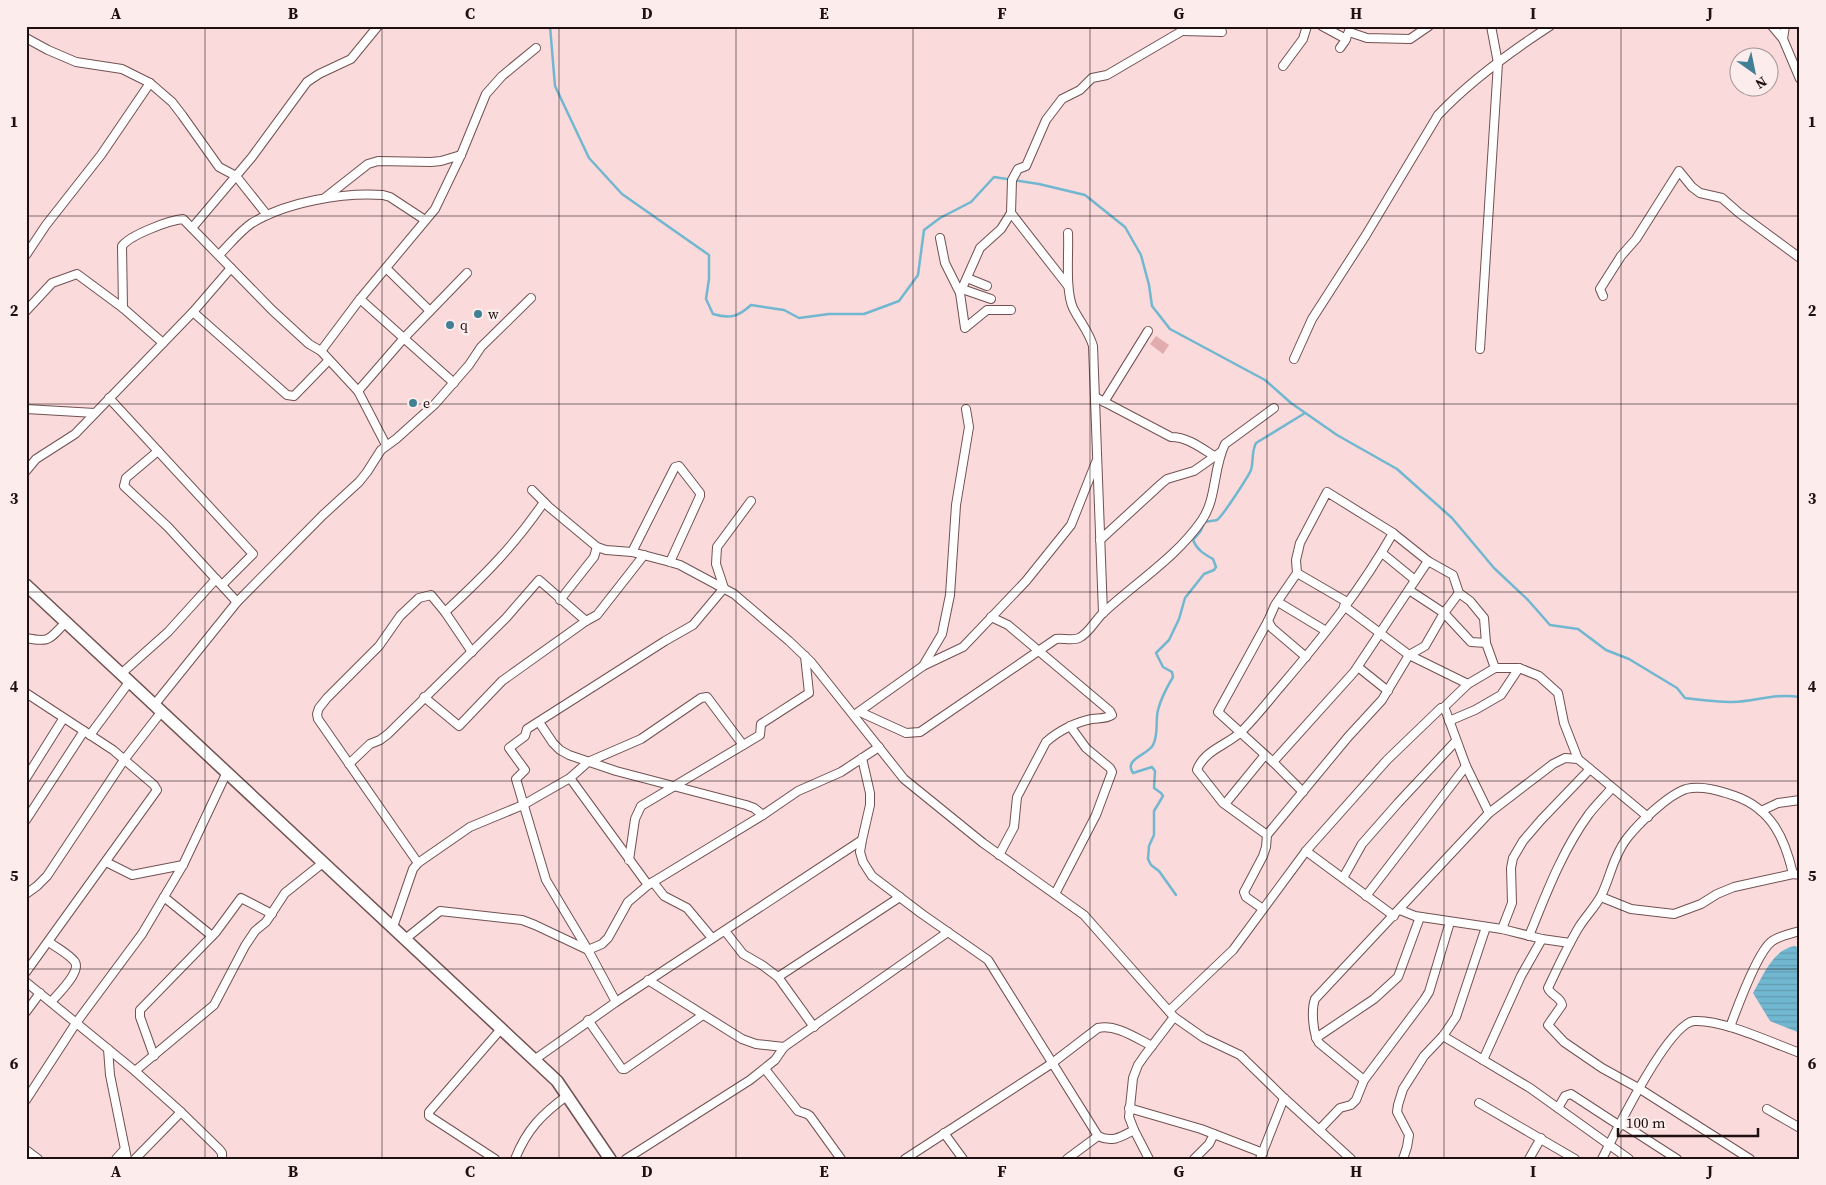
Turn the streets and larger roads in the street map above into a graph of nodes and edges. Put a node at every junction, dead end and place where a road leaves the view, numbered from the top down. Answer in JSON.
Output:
{"nodes":[{"id":1,"x":378,"y":26,"type":"edge"},
{"id":2,"x":1307,"y":26,"type":"edge"},
{"id":3,"x":1322,"y":26,"type":"edge"},
{"id":4,"x":1429,"y":26,"type":"edge"},
{"id":5,"x":1491,"y":26,"type":"edge"},
{"id":6,"x":1550,"y":26,"type":"edge"},
{"id":7,"x":1772,"y":26,"type":"edge"},
{"id":8,"x":1785,"y":26,"type":"edge"},
{"id":9,"x":1184,"y":28,"type":"edge"},
{"id":10,"x":1222,"y":32,"type":"dead end"},
{"id":11,"x":1349,"y":32,"type":"edge"},
{"id":12,"x":26,"y":38,"type":"edge"},
{"id":13,"x":1783,"y":38,"type":"junction"},
{"id":14,"x":536,"y":48,"type":"dead end"},
{"id":15,"x":1340,"y":48,"type":"dead end"},
{"id":16,"x":1498,"y":62,"type":"junction"},
{"id":17,"x":1283,"y":66,"type":"dead end"},
{"id":18,"x":1800,"y":78,"type":"edge"},
{"id":19,"x":150,"y":83,"type":"junction"},
{"id":20,"x":461,"y":155,"type":"junction"},
{"id":21,"x":236,"y":176,"type":"junction"},
{"id":22,"x":325,"y":198,"type":"junction"},
{"id":23,"x":1011,"y":213,"type":"junction"},
{"id":24,"x":267,"y":215,"type":"junction"},
{"id":25,"x":425,"y":220,"type":"junction"},
{"id":26,"x":192,"y":228,"type":"junction"},
{"id":27,"x":1068,"y":233,"type":"dead end"},
{"id":28,"x":940,"y":238,"type":"dead end"},
{"id":29,"x":26,"y":255,"type":"edge"},
{"id":30,"x":219,"y":255,"type":"junction"},
{"id":31,"x":1800,"y":258,"type":"edge"},
{"id":32,"x":231,"y":268,"type":"junction"},
{"id":33,"x":386,"y":268,"type":"junction"},
{"id":34,"x":467,"y":273,"type":"dead end"},
{"id":35,"x":967,"y":278,"type":"junction"},
{"id":36,"x":987,"y":286,"type":"dead end"},
{"id":37,"x":1070,"y":288,"type":"junction"},
{"id":38,"x":961,"y":291,"type":"junction"},
{"id":39,"x":1603,"y":296,"type":"dead end"},
{"id":40,"x":531,"y":298,"type":"dead end"},
{"id":41,"x":360,"y":299,"type":"junction"},
{"id":42,"x":991,"y":299,"type":"dead end"},
{"id":43,"x":27,"y":308,"type":"edge"},
{"id":44,"x":123,"y":308,"type":"junction"},
{"id":45,"x":1011,"y":310,"type":"dead end"},
{"id":46,"x":430,"y":311,"type":"junction"},
{"id":47,"x":193,"y":312,"type":"junction"},
{"id":48,"x":1148,"y":331,"type":"dead end"},
{"id":49,"x":404,"y":338,"type":"junction"},
{"id":50,"x":163,"y":343,"type":"junction"},
{"id":51,"x":1480,"y":348,"type":"dead end"},
{"id":52,"x":321,"y":351,"type":"junction"},
{"id":53,"x":1294,"y":359,"type":"dead end"},
{"id":54,"x":329,"y":360,"type":"junction"},
{"id":55,"x":454,"y":383,"type":"junction"},
{"id":56,"x":358,"y":391,"type":"junction"},
{"id":57,"x":1095,"y":397,"type":"junction"},
{"id":58,"x":109,"y":398,"type":"junction"},
{"id":59,"x":1104,"y":402,"type":"junction"},
{"id":60,"x":1274,"y":408,"type":"dead end"},
{"id":61,"x":26,"y":409,"type":"edge"},
{"id":62,"x":966,"y":409,"type":"dead end"},
{"id":63,"x":95,"y":413,"type":"junction"},
{"id":64,"x":386,"y":445,"type":"junction"},
{"id":65,"x":158,"y":451,"type":"junction"},
{"id":66,"x":1218,"y":454,"type":"junction"},
{"id":67,"x":1097,"y":458,"type":"junction"},
{"id":68,"x":26,"y":471,"type":"edge"},
{"id":69,"x":532,"y":490,"type":"dead end"},
{"id":70,"x":544,"y":502,"type":"junction"},
{"id":71,"x":751,"y":502,"type":"dead end"},
{"id":72,"x":1393,"y":534,"type":"junction"},
{"id":73,"x":1100,"y":540,"type":"junction"},
{"id":74,"x":597,"y":547,"type":"junction"},
{"id":75,"x":632,"y":552,"type":"junction"},
{"id":76,"x":1382,"y":553,"type":"junction"},
{"id":77,"x":644,"y":555,"type":"junction"},
{"id":78,"x":1428,"y":561,"type":"junction"},
{"id":79,"x":670,"y":562,"type":"junction"},
{"id":80,"x":1297,"y":574,"type":"junction"},
{"id":81,"x":1415,"y":580,"type":"junction"},
{"id":82,"x":219,"y":582,"type":"junction"},
{"id":83,"x":26,"y":585,"type":"edge"},
{"id":84,"x":724,"y":588,"type":"junction"},
{"id":85,"x":1409,"y":590,"type":"junction"},
{"id":86,"x":1459,"y":592,"type":"junction"},
{"id":87,"x":560,"y":600,"type":"junction"},
{"id":88,"x":237,"y":602,"type":"junction"},
{"id":89,"x":1278,"y":602,"type":"junction"},
{"id":90,"x":1346,"y":604,"type":"junction"},
{"id":91,"x":445,"y":612,"type":"junction"},
{"id":92,"x":1103,"y":613,"type":"junction"},
{"id":93,"x":1444,"y":613,"type":"junction"},
{"id":94,"x":991,"y":617,"type":"junction"},
{"id":95,"x":586,"y":621,"type":"junction"},
{"id":96,"x":1268,"y":621,"type":"junction"},
{"id":97,"x":66,"y":622,"type":"junction"},
{"id":98,"x":1326,"y":632,"type":"junction"},
{"id":99,"x":1381,"y":633,"type":"junction"},
{"id":100,"x":26,"y":638,"type":"edge"},
{"id":101,"x":1486,"y":642,"type":"junction"},
{"id":102,"x":1039,"y":651,"type":"junction"},
{"id":103,"x":472,"y":652,"type":"junction"},
{"id":104,"x":1408,"y":655,"type":"junction"},
{"id":105,"x":805,"y":656,"type":"junction"},
{"id":106,"x":1306,"y":657,"type":"junction"},
{"id":107,"x":923,"y":666,"type":"junction"},
{"id":108,"x":1358,"y":667,"type":"junction"},
{"id":109,"x":1495,"y":668,"type":"junction"},
{"id":110,"x":1519,"y":668,"type":"junction"},
{"id":111,"x":126,"y":677,"type":"junction"},
{"id":112,"x":1468,"y":684,"type":"junction"},
{"id":113,"x":1388,"y":691,"type":"junction"},
{"id":114,"x":26,"y":694,"type":"edge"},
{"id":115,"x":424,"y":696,"type":"junction"},
{"id":116,"x":158,"y":707,"type":"junction"},
{"id":117,"x":1443,"y":708,"type":"junction"},
{"id":118,"x":857,"y":714,"type":"junction"},
{"id":119,"x":63,"y":719,"type":"junction"},
{"id":120,"x":1449,"y":721,"type":"junction"},
{"id":121,"x":539,"y":722,"type":"junction"},
{"id":122,"x":1070,"y":726,"type":"junction"},
{"id":123,"x":1241,"y":732,"type":"junction"},
{"id":124,"x":87,"y":733,"type":"junction"},
{"id":125,"x":1456,"y":741,"type":"junction"},
{"id":126,"x":743,"y":745,"type":"junction"},
{"id":127,"x":879,"y":747,"type":"junction"},
{"id":128,"x":1265,"y":755,"type":"junction"},
{"id":129,"x":862,"y":758,"type":"junction"},
{"id":130,"x":1578,"y":759,"type":"junction"},
{"id":131,"x":124,"y":760,"type":"junction"},
{"id":132,"x":588,"y":762,"type":"junction"},
{"id":133,"x":1273,"y":762,"type":"junction"},
{"id":134,"x":349,"y":764,"type":"junction"},
{"id":135,"x":1466,"y":766,"type":"junction"},
{"id":136,"x":1590,"y":769,"type":"junction"},
{"id":137,"x":227,"y":772,"type":"junction"},
{"id":138,"x":26,"y":778,"type":"edge"},
{"id":139,"x":570,"y":778,"type":"junction"},
{"id":140,"x":674,"y":785,"type":"junction"},
{"id":141,"x":1612,"y":788,"type":"junction"},
{"id":142,"x":1303,"y":792,"type":"junction"},
{"id":143,"x":1800,"y":800,"type":"edge"},
{"id":144,"x":1225,"y":804,"type":"junction"},
{"id":145,"x":523,"y":805,"type":"junction"},
{"id":146,"x":1762,"y":811,"type":"junction"},
{"id":147,"x":1489,"y":813,"type":"junction"},
{"id":148,"x":763,"y":815,"type":"junction"},
{"id":149,"x":1648,"y":817,"type":"junction"},
{"id":150,"x":26,"y":820,"type":"edge"},
{"id":151,"x":1267,"y":836,"type":"junction"},
{"id":152,"x":862,"y":840,"type":"junction"},
{"id":153,"x":1306,"y":851,"type":"junction"},
{"id":154,"x":999,"y":855,"type":"junction"},
{"id":155,"x":629,"y":860,"type":"junction"},
{"id":156,"x":106,"y":862,"type":"junction"},
{"id":157,"x":418,"y":862,"type":"junction"},
{"id":158,"x":326,"y":864,"type":"junction"},
{"id":159,"x":183,"y":865,"type":"junction"},
{"id":160,"x":1796,"y":875,"type":"edge"},
{"id":161,"x":1343,"y":878,"type":"junction"},
{"id":162,"x":650,"y":884,"type":"junction"},
{"id":163,"x":26,"y":894,"type":"edge"},
{"id":164,"x":1055,"y":894,"type":"junction"},
{"id":165,"x":1366,"y":896,"type":"junction"},
{"id":166,"x":164,"y":897,"type":"junction"},
{"id":167,"x":900,"y":897,"type":"junction"},
{"id":168,"x":1600,"y":897,"type":"junction"},
{"id":169,"x":1263,"y":909,"type":"junction"},
{"id":170,"x":1397,"y":913,"type":"junction"},
{"id":171,"x":272,"y":914,"type":"junction"},
{"id":172,"x":1420,"y":917,"type":"junction"},
{"id":173,"x":1450,"y":922,"type":"junction"},
{"id":174,"x":393,"y":927,"type":"junction"},
{"id":175,"x":1486,"y":927,"type":"junction"},
{"id":176,"x":1502,"y":929,"type":"junction"},
{"id":177,"x":725,"y":930,"type":"junction"},
{"id":178,"x":1800,"y":931,"type":"edge"},
{"id":179,"x":948,"y":932,"type":"junction"},
{"id":180,"x":212,"y":936,"type":"junction"},
{"id":181,"x":1529,"y":936,"type":"junction"},
{"id":182,"x":712,"y":938,"type":"junction"},
{"id":183,"x":1542,"y":939,"type":"junction"},
{"id":184,"x":404,"y":940,"type":"junction"},
{"id":185,"x":49,"y":942,"type":"junction"},
{"id":186,"x":1570,"y":943,"type":"junction"},
{"id":187,"x":588,"y":950,"type":"junction"},
{"id":188,"x":26,"y":972,"type":"edge"},
{"id":189,"x":778,"y":977,"type":"junction"},
{"id":190,"x":648,"y":980,"type":"junction"},
{"id":191,"x":26,"y":982,"type":"edge"},
{"id":192,"x":40,"y":993,"type":"junction"},
{"id":193,"x":51,"y":1002,"type":"junction"},
{"id":194,"x":616,"y":1002,"type":"junction"},
{"id":195,"x":26,"y":1012,"type":"edge"},
{"id":196,"x":1172,"y":1014,"type":"junction"},
{"id":197,"x":703,"y":1015,"type":"junction"},
{"id":198,"x":588,"y":1020,"type":"junction"},
{"id":199,"x":76,"y":1023,"type":"junction"},
{"id":200,"x":814,"y":1027,"type":"junction"},
{"id":201,"x":1730,"y":1027,"type":"junction"},
{"id":202,"x":501,"y":1029,"type":"junction"},
{"id":203,"x":1443,"y":1036,"type":"junction"},
{"id":204,"x":1316,"y":1038,"type":"junction"},
{"id":205,"x":1152,"y":1046,"type":"junction"},
{"id":206,"x":784,"y":1047,"type":"junction"},
{"id":207,"x":108,"y":1049,"type":"junction"},
{"id":208,"x":1800,"y":1053,"type":"edge"},
{"id":209,"x":154,"y":1056,"type":"junction"},
{"id":210,"x":534,"y":1060,"type":"junction"},
{"id":211,"x":1483,"y":1060,"type":"junction"},
{"id":212,"x":1052,"y":1064,"type":"junction"},
{"id":213,"x":765,"y":1069,"type":"junction"},
{"id":214,"x":135,"y":1071,"type":"junction"},
{"id":215,"x":1364,"y":1080,"type":"junction"},
{"id":216,"x":1640,"y":1089,"type":"junction"},
{"id":217,"x":568,"y":1095,"type":"junction"},
{"id":218,"x":1284,"y":1098,"type":"junction"},
{"id":219,"x":26,"y":1100,"type":"edge"},
{"id":220,"x":1479,"y":1103,"type":"dead end"},
{"id":221,"x":1129,"y":1108,"type":"junction"},
{"id":222,"x":1558,"y":1108,"type":"junction"},
{"id":223,"x":1767,"y":1109,"type":"dead end"},
{"id":224,"x":181,"y":1112,"type":"junction"},
{"id":225,"x":1620,"y":1124,"type":"junction"},
{"id":226,"x":1800,"y":1128,"type":"edge"},
{"id":227,"x":1134,"y":1130,"type":"junction"},
{"id":228,"x":1320,"y":1130,"type":"junction"},
{"id":229,"x":944,"y":1134,"type":"junction"},
{"id":230,"x":1214,"y":1134,"type":"junction"},
{"id":231,"x":1098,"y":1136,"type":"junction"},
{"id":232,"x":1541,"y":1138,"type":"junction"},
{"id":233,"x":1610,"y":1144,"type":"junction"},
{"id":234,"x":125,"y":1148,"type":"junction"},
{"id":235,"x":26,"y":1150,"type":"edge"},
{"id":236,"x":1262,"y":1156,"type":"edge"},
{"id":237,"x":38,"y":1159,"type":"edge"},
{"id":238,"x":116,"y":1159,"type":"edge"},
{"id":239,"x":127,"y":1159,"type":"edge"},
{"id":240,"x":135,"y":1159,"type":"edge"},
{"id":241,"x":222,"y":1159,"type":"edge"},
{"id":242,"x":495,"y":1159,"type":"edge"},
{"id":243,"x":516,"y":1159,"type":"edge"},
{"id":244,"x":610,"y":1159,"type":"edge"},
{"id":245,"x":626,"y":1159,"type":"edge"},
{"id":246,"x":841,"y":1159,"type":"edge"},
{"id":247,"x":905,"y":1159,"type":"edge"},
{"id":248,"x":963,"y":1159,"type":"edge"},
{"id":249,"x":1067,"y":1159,"type":"edge"},
{"id":250,"x":1149,"y":1159,"type":"edge"},
{"id":251,"x":1194,"y":1159,"type":"edge"},
{"id":252,"x":1351,"y":1159,"type":"edge"},
{"id":253,"x":1403,"y":1159,"type":"edge"},
{"id":254,"x":1529,"y":1159,"type":"edge"},
{"id":255,"x":1574,"y":1159,"type":"edge"},
{"id":256,"x":1602,"y":1159,"type":"edge"},
{"id":257,"x":1629,"y":1159,"type":"edge"},
{"id":258,"x":1677,"y":1159,"type":"edge"},
{"id":259,"x":1750,"y":1159,"type":"edge"}],
"edges":[{"from":1,"to":21,"type":"street"},
{"from":2,"to":17,"type":"street"},
{"from":3,"to":11,"type":"street"},
{"from":4,"to":11,"type":"street"},
{"from":5,"to":16,"type":"street"},
{"from":6,"to":16,"type":"street"},
{"from":7,"to":13,"type":"street"},
{"from":8,"to":13,"type":"street"},
{"from":9,"to":10,"type":"street"},
{"from":9,"to":23,"type":"street"},
{"from":11,"to":15,"type":"street"},
{"from":12,"to":19,"type":"street"},
{"from":13,"to":18,"type":"street"},
{"from":14,"to":20,"type":"street"},
{"from":16,"to":51,"type":"street"},
{"from":16,"to":53,"type":"street"},
{"from":19,"to":21,"type":"street"},
{"from":19,"to":29,"type":"street"},
{"from":20,"to":22,"type":"street"},
{"from":20,"to":25,"type":"street"},
{"from":21,"to":24,"type":"street"},
{"from":21,"to":26,"type":"street"},
{"from":22,"to":24,"type":"street"},
{"from":22,"to":25,"type":"street"},
{"from":23,"to":35,"type":"street"},
{"from":23,"to":37,"type":"street"},
{"from":24,"to":30,"type":"street"},
{"from":25,"to":33,"type":"street"},
{"from":26,"to":30,"type":"street"},
{"from":26,"to":44,"type":"street"},
{"from":27,"to":37,"type":"street"},
{"from":28,"to":38,"type":"street"},
{"from":30,"to":32,"type":"street"},
{"from":31,"to":39,"type":"street"},
{"from":32,"to":47,"type":"street"},
{"from":32,"to":52,"type":"street"},
{"from":33,"to":41,"type":"street"},
{"from":33,"to":46,"type":"street"},
{"from":34,"to":46,"type":"street"},
{"from":35,"to":36,"type":"street"},
{"from":35,"to":38,"type":"street"},
{"from":37,"to":57,"type":"street"},
{"from":38,"to":42,"type":"street"},
{"from":38,"to":45,"type":"street"},
{"from":40,"to":55,"type":"street"},
{"from":41,"to":49,"type":"street"},
{"from":41,"to":52,"type":"street"},
{"from":43,"to":44,"type":"street"},
{"from":44,"to":50,"type":"street"},
{"from":46,"to":49,"type":"street"},
{"from":47,"to":50,"type":"street"},
{"from":47,"to":54,"type":"street"},
{"from":48,"to":59,"type":"street"},
{"from":49,"to":55,"type":"street"},
{"from":49,"to":56,"type":"street"},
{"from":50,"to":58,"type":"street"},
{"from":52,"to":54,"type":"street"},
{"from":54,"to":56,"type":"street"},
{"from":55,"to":64,"type":"street"},
{"from":56,"to":64,"type":"street"},
{"from":57,"to":59,"type":"street"},
{"from":57,"to":67,"type":"street"},
{"from":58,"to":63,"type":"street"},
{"from":58,"to":65,"type":"street"},
{"from":59,"to":66,"type":"street"},
{"from":60,"to":66,"type":"street"},
{"from":61,"to":63,"type":"street"},
{"from":62,"to":107,"type":"street"},
{"from":63,"to":68,"type":"street"},
{"from":64,"to":88,"type":"street"},
{"from":65,"to":82,"type":"street"},
{"from":65,"to":82,"type":"street"},
{"from":66,"to":73,"type":"street"},
{"from":66,"to":92,"type":"street"},
{"from":67,"to":73,"type":"street"},
{"from":67,"to":94,"type":"street"},
{"from":69,"to":70,"type":"street"},
{"from":70,"to":74,"type":"street"},
{"from":70,"to":91,"type":"street"},
{"from":71,"to":84,"type":"street"},
{"from":72,"to":76,"type":"street"},
{"from":72,"to":78,"type":"street"},
{"from":72,"to":80,"type":"street"},
{"from":73,"to":92,"type":"street"},
{"from":74,"to":75,"type":"street"},
{"from":74,"to":87,"type":"street"},
{"from":75,"to":77,"type":"street"},
{"from":75,"to":79,"type":"street"},
{"from":76,"to":81,"type":"street"},
{"from":76,"to":90,"type":"street"},
{"from":77,"to":79,"type":"street"},
{"from":77,"to":95,"type":"street"},
{"from":78,"to":81,"type":"street"},
{"from":78,"to":86,"type":"street"},
{"from":79,"to":84,"type":"street"},
{"from":80,"to":89,"type":"street"},
{"from":80,"to":90,"type":"street"},
{"from":81,"to":85,"type":"street"},
{"from":82,"to":88,"type":"street"},
{"from":82,"to":111,"type":"street"},
{"from":83,"to":97,"type":"street"},
{"from":84,"to":105,"type":"street"},
{"from":84,"to":121,"type":"street"},
{"from":85,"to":93,"type":"street"},
{"from":85,"to":99,"type":"street"},
{"from":86,"to":93,"type":"street"},
{"from":86,"to":101,"type":"street"},
{"from":87,"to":95,"type":"street"},
{"from":87,"to":103,"type":"street"},
{"from":88,"to":116,"type":"street"},
{"from":89,"to":96,"type":"street"},
{"from":89,"to":98,"type":"street"},
{"from":90,"to":98,"type":"street"},
{"from":90,"to":99,"type":"street"},
{"from":91,"to":103,"type":"street"},
{"from":91,"to":134,"type":"street"},
{"from":92,"to":102,"type":"street"},
{"from":93,"to":101,"type":"street"},
{"from":93,"to":104,"type":"street"},
{"from":94,"to":102,"type":"street"},
{"from":94,"to":107,"type":"street"},
{"from":95,"to":115,"type":"street"},
{"from":96,"to":106,"type":"street"},
{"from":96,"to":123,"type":"street"},
{"from":97,"to":100,"type":"street"},
{"from":97,"to":111,"type":"street"},
{"from":98,"to":106,"type":"street"},
{"from":99,"to":104,"type":"street"},
{"from":99,"to":108,"type":"street"},
{"from":101,"to":109,"type":"street"},
{"from":102,"to":118,"type":"street"},
{"from":102,"to":122,"type":"street"},
{"from":103,"to":115,"type":"street"},
{"from":104,"to":112,"type":"street"},
{"from":104,"to":113,"type":"street"},
{"from":105,"to":118,"type":"street"},
{"from":105,"to":126,"type":"street"},
{"from":106,"to":123,"type":"street"},
{"from":107,"to":118,"type":"street"},
{"from":108,"to":113,"type":"street"},
{"from":108,"to":133,"type":"street"},
{"from":109,"to":110,"type":"street"},
{"from":109,"to":112,"type":"street"},
{"from":110,"to":120,"type":"street"},
{"from":110,"to":130,"type":"street"},
{"from":111,"to":116,"type":"street"},
{"from":111,"to":124,"type":"street"},
{"from":112,"to":117,"type":"street"},
{"from":113,"to":142,"type":"street"},
{"from":114,"to":119,"type":"street"},
{"from":115,"to":134,"type":"street"},
{"from":116,"to":131,"type":"street"},
{"from":116,"to":137,"type":"street"},
{"from":117,"to":120,"type":"street"},
{"from":117,"to":153,"type":"street"},
{"from":118,"to":127,"type":"street"},
{"from":119,"to":124,"type":"street"},
{"from":119,"to":138,"type":"street"},
{"from":120,"to":125,"type":"street"},
{"from":121,"to":132,"type":"street"},
{"from":121,"to":145,"type":"street"},
{"from":122,"to":154,"type":"street"},
{"from":122,"to":164,"type":"street"},
{"from":123,"to":128,"type":"street"},
{"from":123,"to":144,"type":"street"},
{"from":124,"to":131,"type":"street"},
{"from":124,"to":150,"type":"street"},
{"from":125,"to":135,"type":"street"},
{"from":125,"to":161,"type":"street"},
{"from":126,"to":132,"type":"street"},
{"from":126,"to":140,"type":"street"},
{"from":127,"to":129,"type":"street"},
{"from":127,"to":154,"type":"street"},
{"from":128,"to":133,"type":"street"},
{"from":128,"to":144,"type":"street"},
{"from":129,"to":148,"type":"street"},
{"from":129,"to":152,"type":"street"},
{"from":130,"to":136,"type":"street"},
{"from":130,"to":147,"type":"street"},
{"from":131,"to":156,"type":"street"},
{"from":131,"to":163,"type":"street"},
{"from":132,"to":139,"type":"street"},
{"from":132,"to":140,"type":"street"},
{"from":133,"to":142,"type":"street"},
{"from":134,"to":157,"type":"street"},
{"from":135,"to":147,"type":"street"},
{"from":135,"to":165,"type":"street"},
{"from":136,"to":141,"type":"street"},
{"from":136,"to":176,"type":"street"},
{"from":137,"to":158,"type":"street"},
{"from":137,"to":159,"type":"street"},
{"from":139,"to":145,"type":"street"},
{"from":139,"to":155,"type":"street"},
{"from":140,"to":148,"type":"street"},
{"from":140,"to":155,"type":"street"},
{"from":141,"to":149,"type":"street"},
{"from":141,"to":181,"type":"street"},
{"from":142,"to":151,"type":"street"},
{"from":143,"to":146,"type":"street"},
{"from":144,"to":151,"type":"street"},
{"from":145,"to":157,"type":"street"},
{"from":145,"to":187,"type":"street"},
{"from":146,"to":149,"type":"street"},
{"from":146,"to":160,"type":"street"},
{"from":147,"to":170,"type":"street"},
{"from":148,"to":162,"type":"street"},
{"from":149,"to":168,"type":"street"},
{"from":151,"to":169,"type":"street"},
{"from":152,"to":167,"type":"street"},
{"from":152,"to":177,"type":"street"},
{"from":153,"to":161,"type":"street"},
{"from":153,"to":169,"type":"street"},
{"from":154,"to":164,"type":"street"},
{"from":155,"to":162,"type":"street"},
{"from":156,"to":159,"type":"street"},
{"from":156,"to":185,"type":"street"},
{"from":157,"to":174,"type":"street"},
{"from":158,"to":171,"type":"street"},
{"from":158,"to":174,"type":"street"},
{"from":159,"to":166,"type":"street"},
{"from":160,"to":168,"type":"street"},
{"from":161,"to":165,"type":"street"},
{"from":162,"to":182,"type":"street"},
{"from":162,"to":187,"type":"street"},
{"from":164,"to":196,"type":"street"},
{"from":165,"to":170,"type":"street"},
{"from":166,"to":180,"type":"street"},
{"from":166,"to":199,"type":"street"},
{"from":167,"to":179,"type":"street"},
{"from":167,"to":189,"type":"street"},
{"from":168,"to":186,"type":"street"},
{"from":169,"to":196,"type":"street"},
{"from":170,"to":172,"type":"street"},
{"from":170,"to":204,"type":"street"},
{"from":171,"to":180,"type":"street"},
{"from":171,"to":209,"type":"street"},
{"from":172,"to":173,"type":"street"},
{"from":172,"to":204,"type":"street"},
{"from":173,"to":175,"type":"street"},
{"from":173,"to":215,"type":"street"},
{"from":174,"to":184,"type":"street"},
{"from":175,"to":176,"type":"street"},
{"from":175,"to":203,"type":"street"},
{"from":176,"to":181,"type":"street"},
{"from":177,"to":182,"type":"street"},
{"from":177,"to":189,"type":"street"},
{"from":178,"to":201,"type":"street"},
{"from":179,"to":200,"type":"street"},
{"from":179,"to":212,"type":"street"},
{"from":180,"to":209,"type":"street"},
{"from":181,"to":183,"type":"street"},
{"from":182,"to":190,"type":"street"},
{"from":183,"to":186,"type":"street"},
{"from":183,"to":211,"type":"street"},
{"from":184,"to":187,"type":"street"},
{"from":184,"to":202,"type":"street"},
{"from":185,"to":188,"type":"street"},
{"from":185,"to":193,"type":"street"},
{"from":186,"to":216,"type":"street"},
{"from":187,"to":194,"type":"street"},
{"from":189,"to":200,"type":"street"},
{"from":190,"to":194,"type":"street"},
{"from":190,"to":197,"type":"street"},
{"from":191,"to":192,"type":"street"},
{"from":192,"to":193,"type":"street"},
{"from":192,"to":195,"type":"street"},
{"from":193,"to":199,"type":"street"},
{"from":194,"to":198,"type":"street"},
{"from":196,"to":205,"type":"street"},
{"from":196,"to":218,"type":"street"},
{"from":197,"to":198,"type":"street"},
{"from":197,"to":206,"type":"street"},
{"from":198,"to":210,"type":"street"},
{"from":199,"to":207,"type":"street"},
{"from":199,"to":219,"type":"street"},
{"from":200,"to":206,"type":"street"},
{"from":201,"to":208,"type":"street"},
{"from":201,"to":216,"type":"street"},
{"from":202,"to":210,"type":"street"},
{"from":202,"to":242,"type":"street"},
{"from":203,"to":211,"type":"street"},
{"from":203,"to":253,"type":"street"},
{"from":204,"to":215,"type":"street"},
{"from":205,"to":212,"type":"street"},
{"from":205,"to":221,"type":"street"},
{"from":206,"to":213,"type":"street"},
{"from":207,"to":214,"type":"street"},
{"from":207,"to":234,"type":"street"},
{"from":209,"to":214,"type":"street"},
{"from":210,"to":217,"type":"street"},
{"from":211,"to":222,"type":"street"},
{"from":212,"to":229,"type":"street"},
{"from":212,"to":231,"type":"street"},
{"from":213,"to":245,"type":"street"},
{"from":213,"to":246,"type":"street"},
{"from":214,"to":224,"type":"street"},
{"from":215,"to":228,"type":"street"},
{"from":216,"to":225,"type":"street"},
{"from":216,"to":259,"type":"street"},
{"from":217,"to":243,"type":"street"},
{"from":217,"to":244,"type":"street"},
{"from":218,"to":228,"type":"street"},
{"from":218,"to":236,"type":"street"},
{"from":220,"to":232,"type":"street"},
{"from":221,"to":227,"type":"street"},
{"from":221,"to":230,"type":"street"},
{"from":222,"to":225,"type":"street"},
{"from":222,"to":233,"type":"street"},
{"from":223,"to":226,"type":"street"},
{"from":224,"to":240,"type":"street"},
{"from":224,"to":241,"type":"street"},
{"from":225,"to":233,"type":"street"},
{"from":225,"to":258,"type":"street"},
{"from":227,"to":231,"type":"street"},
{"from":227,"to":250,"type":"street"},
{"from":228,"to":252,"type":"street"},
{"from":229,"to":247,"type":"street"},
{"from":229,"to":248,"type":"street"},
{"from":230,"to":236,"type":"street"},
{"from":230,"to":251,"type":"street"},
{"from":231,"to":249,"type":"street"},
{"from":232,"to":254,"type":"street"},
{"from":232,"to":255,"type":"street"},
{"from":233,"to":256,"type":"street"},
{"from":233,"to":257,"type":"street"},
{"from":234,"to":238,"type":"street"},
{"from":234,"to":239,"type":"street"},
{"from":235,"to":237,"type":"street"}]}
